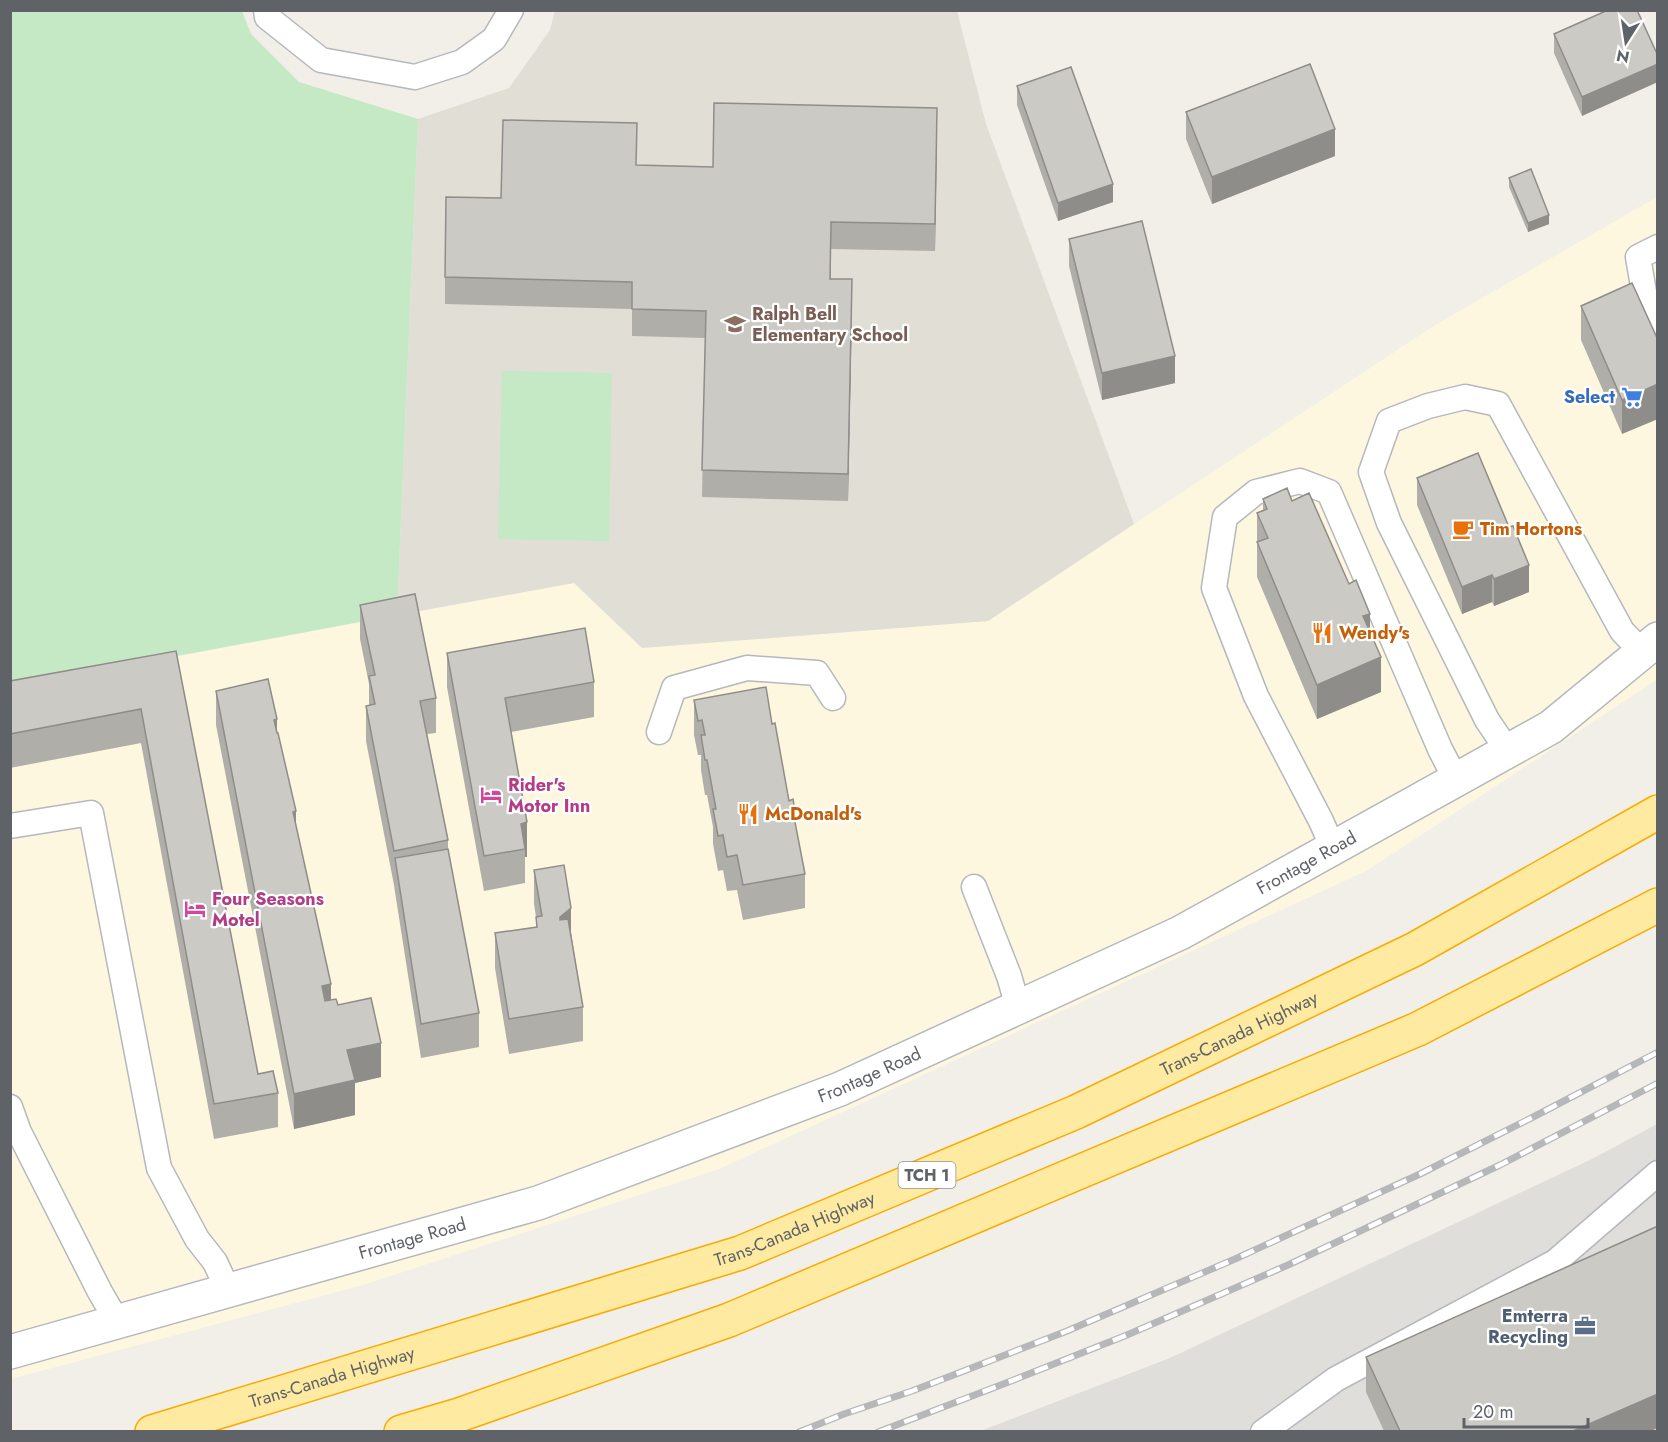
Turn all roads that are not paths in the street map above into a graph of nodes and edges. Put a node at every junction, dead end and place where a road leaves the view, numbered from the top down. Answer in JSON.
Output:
{"nodes":[{"id":1,"x":266,"y":10,"type":"edge"},
{"id":2,"x":511,"y":10,"type":"edge"},
{"id":3,"x":1658,"y":247,"type":"edge"},
{"id":4,"x":1658,"y":325,"type":"edge"},
{"id":5,"x":1650,"y":646,"type":"edge"},
{"id":6,"x":833,"y":698,"type":"dead end"},
{"id":7,"x":659,"y":732,"type":"dead end"},
{"id":8,"x":1508,"y":752,"type":"junction"},
{"id":9,"x":1456,"y":780,"type":"junction"},
{"id":10,"x":1658,"y":812,"type":"edge"},
{"id":11,"x":10,"y":826,"type":"edge"},
{"id":12,"x":1333,"y":848,"type":"junction"},
{"id":13,"x":974,"y":887,"type":"dead end"},
{"id":14,"x":1658,"y":905,"type":"edge"},
{"id":15,"x":1018,"y":1007,"type":"junction"},
{"id":16,"x":10,"y":1107,"type":"edge"},
{"id":17,"x":1658,"y":1173,"type":"edge"},
{"id":18,"x":228,"y":1290,"type":"junction"},
{"id":19,"x":117,"y":1321,"type":"junction"},
{"id":20,"x":10,"y":1352,"type":"edge"},
{"id":21,"x":152,"y":1431,"type":"edge"},
{"id":22,"x":401,"y":1431,"type":"edge"},
{"id":23,"x":1263,"y":1431,"type":"edge"}],
"edges":[{"from":1,"to":2,"type":"lane"},
{"from":3,"to":4,"type":"lane"},
{"from":5,"to":8,"type":"street","name":"Frontage Road"},
{"from":5,"to":8,"type":"lane"},
{"from":6,"to":7,"type":"lane"},
{"from":8,"to":9,"type":"street","name":"Frontage Road"},
{"from":9,"to":12,"type":"street","name":"Frontage Road"},
{"from":9,"to":12,"type":"lane"},
{"from":10,"to":21,"type":"highway","name":"Trans-Canada Highway","number":"TCH 1"},
{"from":11,"to":18,"type":"lane"},
{"from":12,"to":15,"type":"street","name":"Frontage Road"},
{"from":13,"to":15,"type":"lane"},
{"from":14,"to":22,"type":"highway"},
{"from":15,"to":18,"type":"street","name":"Frontage Road"},
{"from":16,"to":19,"type":"lane"},
{"from":17,"to":23,"type":"lane"},
{"from":18,"to":19,"type":"street","name":"Frontage Road"},
{"from":19,"to":20,"type":"street","name":"Frontage Road"}]}
